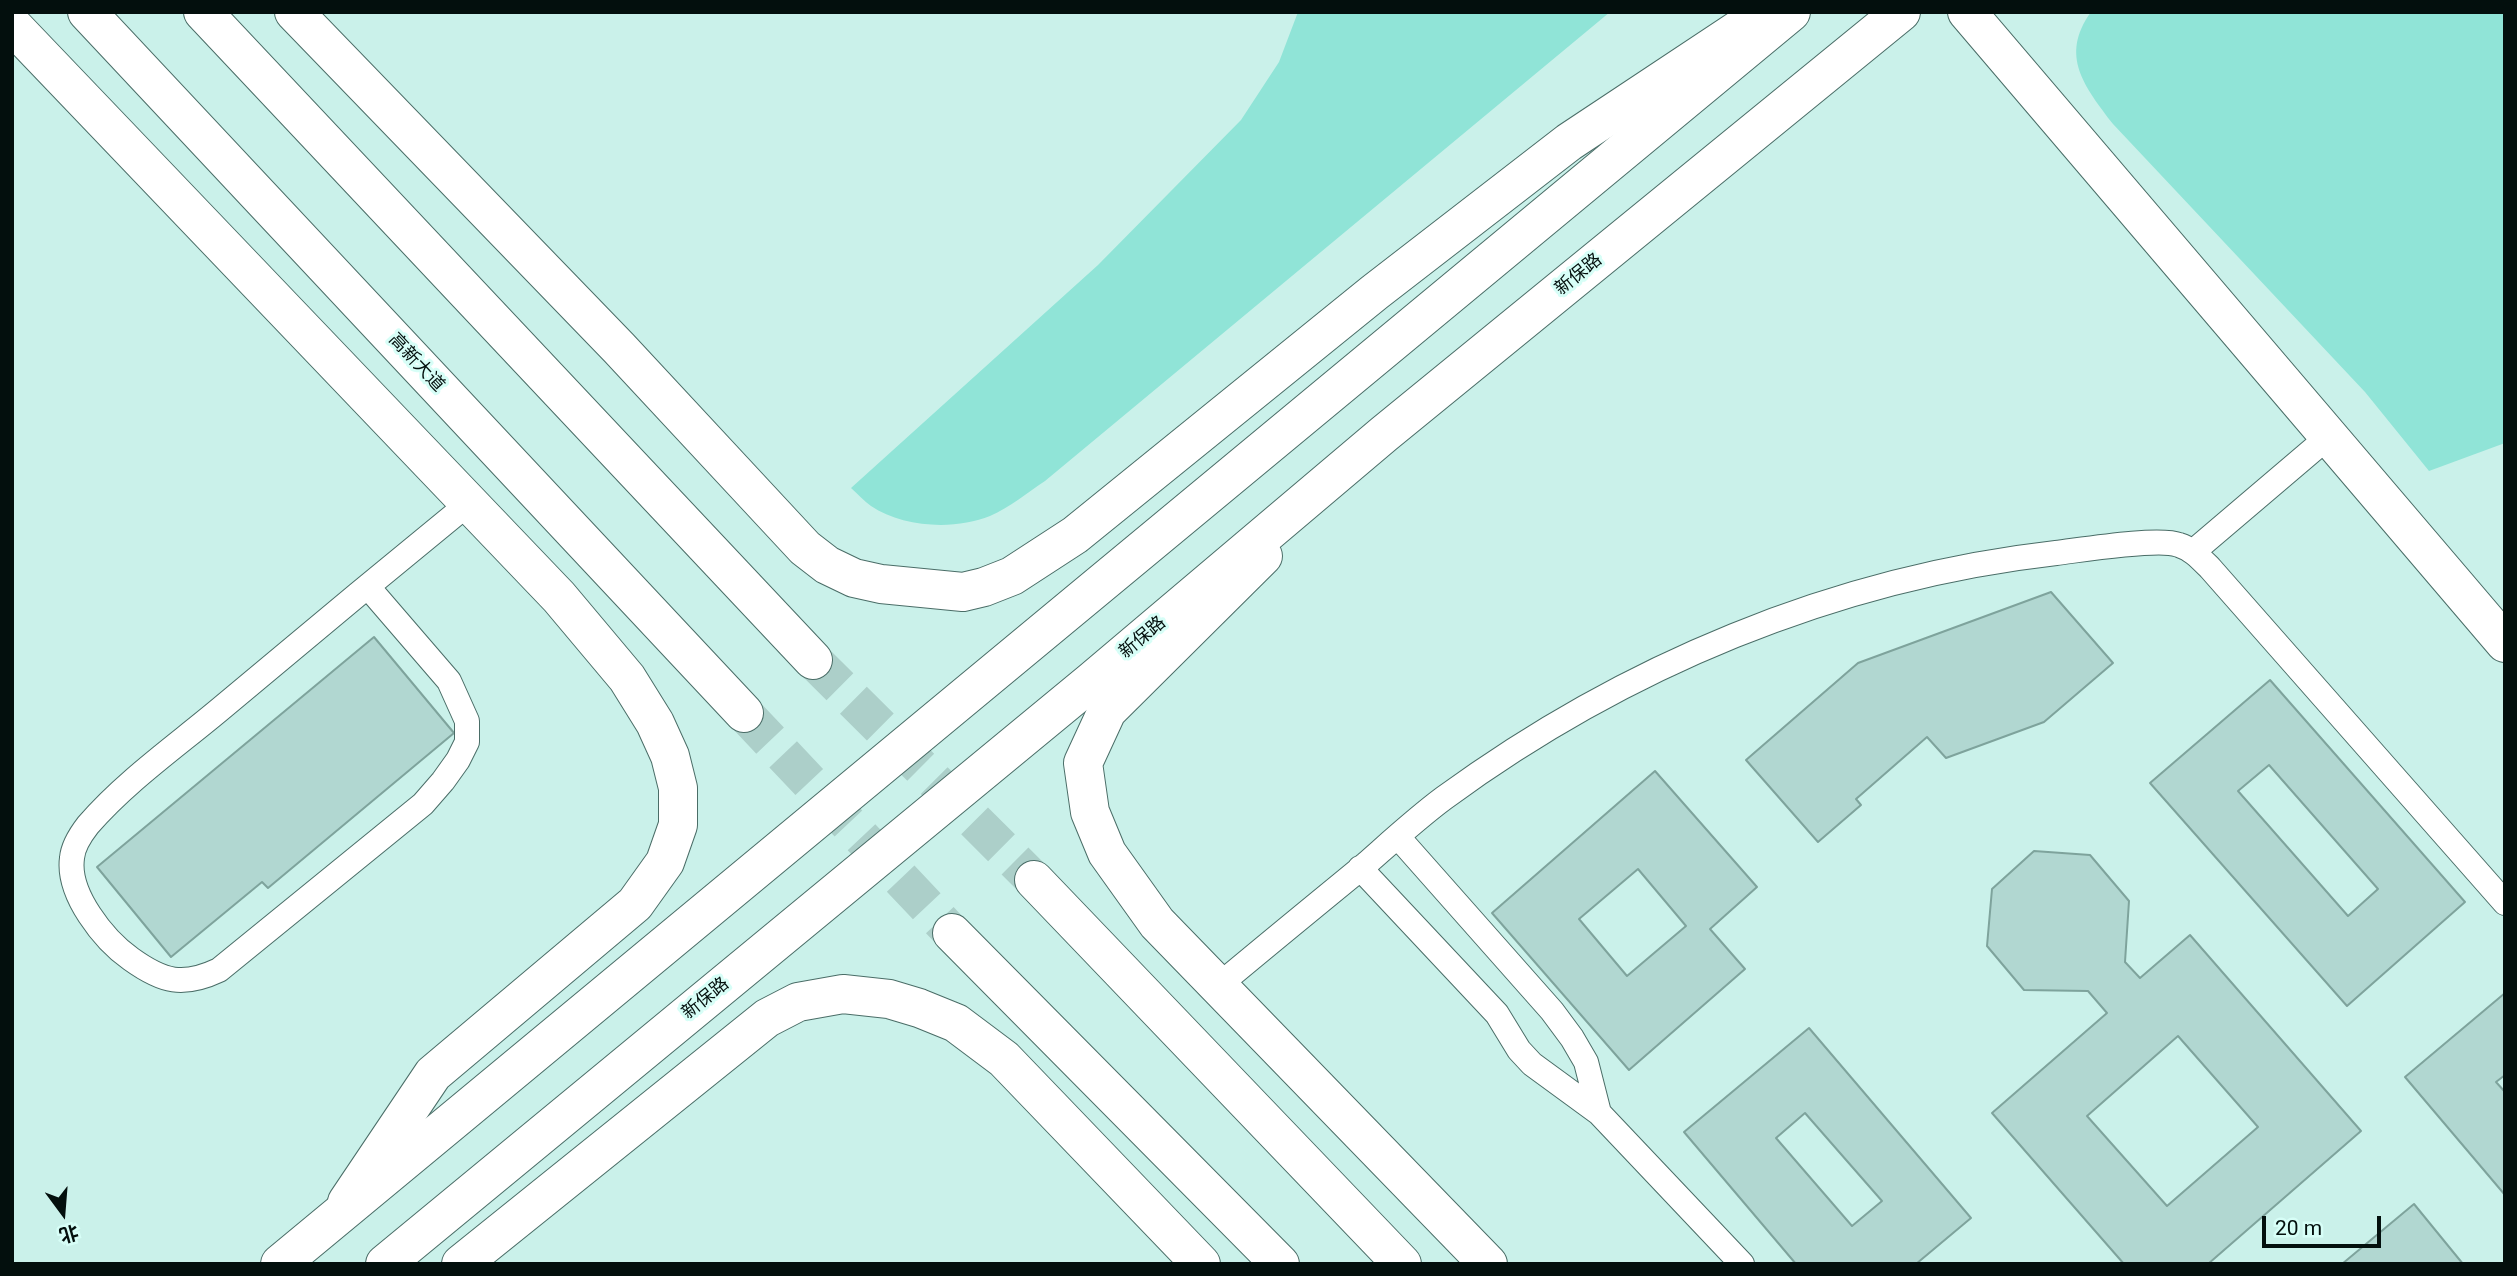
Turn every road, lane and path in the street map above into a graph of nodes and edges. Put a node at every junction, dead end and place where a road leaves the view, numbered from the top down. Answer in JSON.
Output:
{"nodes":[{"id":1,"x":87,"y":12,"type":"edge"},
{"id":2,"x":203,"y":12,"type":"edge"},
{"id":3,"x":294,"y":12,"type":"edge"},
{"id":4,"x":1765,"y":12,"type":"edge"},
{"id":5,"x":1791,"y":12,"type":"edge"},
{"id":6,"x":1901,"y":12,"type":"edge"},
{"id":7,"x":1967,"y":12,"type":"edge"},
{"id":8,"x":12,"y":24,"type":"edge"},
{"id":9,"x":1384,"y":434,"type":"junction"},
{"id":10,"x":2328,"y":437,"type":"junction"},
{"id":11,"x":469,"y":503,"type":"junction"},
{"id":12,"x":2194,"y":551,"type":"junction"},
{"id":13,"x":368,"y":587,"type":"junction"},
{"id":14,"x":2505,"y":643,"type":"edge"},
{"id":15,"x":813,"y":660,"type":"tunnel mouth"},
{"id":16,"x":744,"y":713,"type":"tunnel mouth"},
{"id":17,"x":1398,"y":836,"type":"junction"},
{"id":18,"x":1360,"y":868,"type":"junction"},
{"id":19,"x":1034,"y":880,"type":"tunnel mouth"},
{"id":20,"x":2505,"y":903,"type":"edge"},
{"id":21,"x":952,"y":933,"type":"tunnel mouth"},
{"id":22,"x":1218,"y":986,"type":"junction"},
{"id":23,"x":1599,"y":1113,"type":"junction"},
{"id":24,"x":337,"y":1217,"type":"junction"},
{"id":25,"x":280,"y":1264,"type":"edge"},
{"id":26,"x":385,"y":1264,"type":"edge"},
{"id":27,"x":461,"y":1264,"type":"edge"},
{"id":28,"x":1201,"y":1264,"type":"edge"},
{"id":29,"x":1280,"y":1264,"type":"edge"},
{"id":30,"x":1402,"y":1264,"type":"edge"},
{"id":31,"x":1488,"y":1264,"type":"edge"},
{"id":32,"x":1742,"y":1264,"type":"edge"}],
"edges":[{"from":1,"to":16,"type":"main road","name":"高新大道"},
{"from":2,"to":15,"type":"main road"},
{"from":3,"to":4,"type":"main road"},
{"from":5,"to":24,"type":"main road"},
{"from":6,"to":9,"type":"main road","name":"新保路"},
{"from":7,"to":10,"type":"main road"},
{"from":8,"to":11,"type":"main road"},
{"from":9,"to":22,"type":"main road"},
{"from":9,"to":26,"type":"main road","name":"新保路"},
{"from":10,"to":12,"type":"lane"},
{"from":10,"to":14,"type":"main road"},
{"from":11,"to":13,"type":"lane"},
{"from":11,"to":24,"type":"main road"},
{"from":12,"to":17,"type":"lane"},
{"from":12,"to":20,"type":"lane"},
{"from":13,"to":13,"type":"lane"},
{"from":17,"to":18,"type":"lane"},
{"from":17,"to":23,"type":"lane"},
{"from":18,"to":22,"type":"lane"},
{"from":18,"to":23,"type":"lane"},
{"from":19,"to":30,"type":"main road"},
{"from":21,"to":29,"type":"main road"},
{"from":22,"to":31,"type":"main road"},
{"from":23,"to":32,"type":"lane"},
{"from":24,"to":25,"type":"main road"},
{"from":27,"to":28,"type":"main road"}]}
